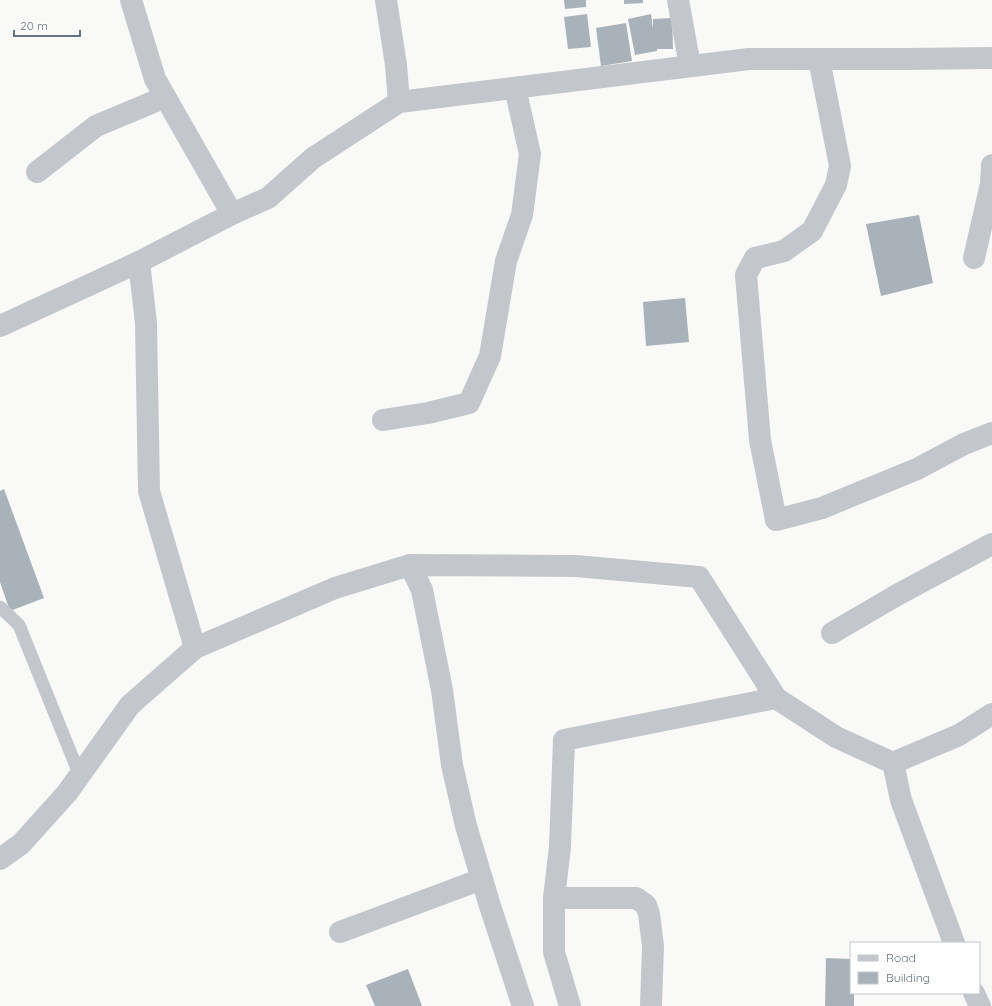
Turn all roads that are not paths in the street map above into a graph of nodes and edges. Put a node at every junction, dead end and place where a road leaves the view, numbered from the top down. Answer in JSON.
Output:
{"nodes":[{"id":1,"x":131,"y":0,"type":"edge"},
{"id":2,"x":386,"y":0,"type":"edge"},
{"id":3,"x":678,"y":0,"type":"edge"},
{"id":4,"x":992,"y":58,"type":"edge"},
{"id":5,"x":819,"y":59,"type":"junction"},
{"id":6,"x":690,"y":66,"type":"junction"},
{"id":7,"x":515,"y":88,"type":"junction"},
{"id":8,"x":165,"y":97,"type":"junction"},
{"id":9,"x":399,"y":102,"type":"junction"},
{"id":10,"x":992,"y":165,"type":"edge"},
{"id":11,"x":37,"y":172,"type":"dead end"},
{"id":12,"x":232,"y":214,"type":"junction"},
{"id":13,"x":974,"y":258,"type":"dead end"},
{"id":14,"x":139,"y":262,"type":"junction"},
{"id":15,"x":0,"y":326,"type":"edge"},
{"id":16,"x":383,"y":420,"type":"dead end"},
{"id":17,"x":992,"y":433,"type":"edge"},
{"id":18,"x":992,"y":544,"type":"edge"},
{"id":19,"x":410,"y":565,"type":"junction"},
{"id":20,"x":0,"y":607,"type":"edge"},
{"id":21,"x":832,"y":633,"type":"dead end"},
{"id":22,"x":195,"y":648,"type":"junction"},
{"id":23,"x":776,"y":698,"type":"junction"},
{"id":24,"x":992,"y":714,"type":"edge"},
{"id":25,"x":893,"y":763,"type":"junction"},
{"id":26,"x":80,"y":776,"type":"junction"},
{"id":27,"x":0,"y":859,"type":"edge"},
{"id":28,"x":482,"y":879,"type":"junction"},
{"id":29,"x":554,"y":898,"type":"junction"},
{"id":30,"x":340,"y":932,"type":"dead end"},
{"id":31,"x":954,"y":942,"type":"edge"},
{"id":32,"x":974,"y":994,"type":"edge"},
{"id":33,"x":523,"y":1006,"type":"edge"},
{"id":34,"x":570,"y":1006,"type":"edge"},
{"id":35,"x":651,"y":1006,"type":"edge"},
{"id":36,"x":980,"y":1006,"type":"edge"}],
"edges":[{"from":1,"to":8,"type":"street"},
{"from":2,"to":9,"type":"street"},
{"from":3,"to":6,"type":"street"},
{"from":4,"to":5,"type":"street"},
{"from":5,"to":6,"type":"street"},
{"from":5,"to":17,"type":"street"},
{"from":6,"to":7,"type":"street"},
{"from":7,"to":9,"type":"street"},
{"from":7,"to":16,"type":"street"},
{"from":8,"to":11,"type":"street"},
{"from":8,"to":12,"type":"street"},
{"from":9,"to":12,"type":"street"},
{"from":10,"to":13,"type":"street"},
{"from":12,"to":14,"type":"street"},
{"from":14,"to":15,"type":"street"},
{"from":14,"to":22,"type":"street"},
{"from":18,"to":21,"type":"street"},
{"from":19,"to":22,"type":"street"},
{"from":19,"to":23,"type":"street"},
{"from":19,"to":28,"type":"street"},
{"from":20,"to":26,"type":"lane"},
{"from":22,"to":26,"type":"street"},
{"from":23,"to":25,"type":"street"},
{"from":23,"to":29,"type":"street"},
{"from":24,"to":25,"type":"street"},
{"from":25,"to":31,"type":"street"},
{"from":26,"to":27,"type":"street"},
{"from":28,"to":30,"type":"street"},
{"from":28,"to":33,"type":"street"},
{"from":29,"to":34,"type":"street"},
{"from":29,"to":35,"type":"street"},
{"from":32,"to":36,"type":"street"}]}
